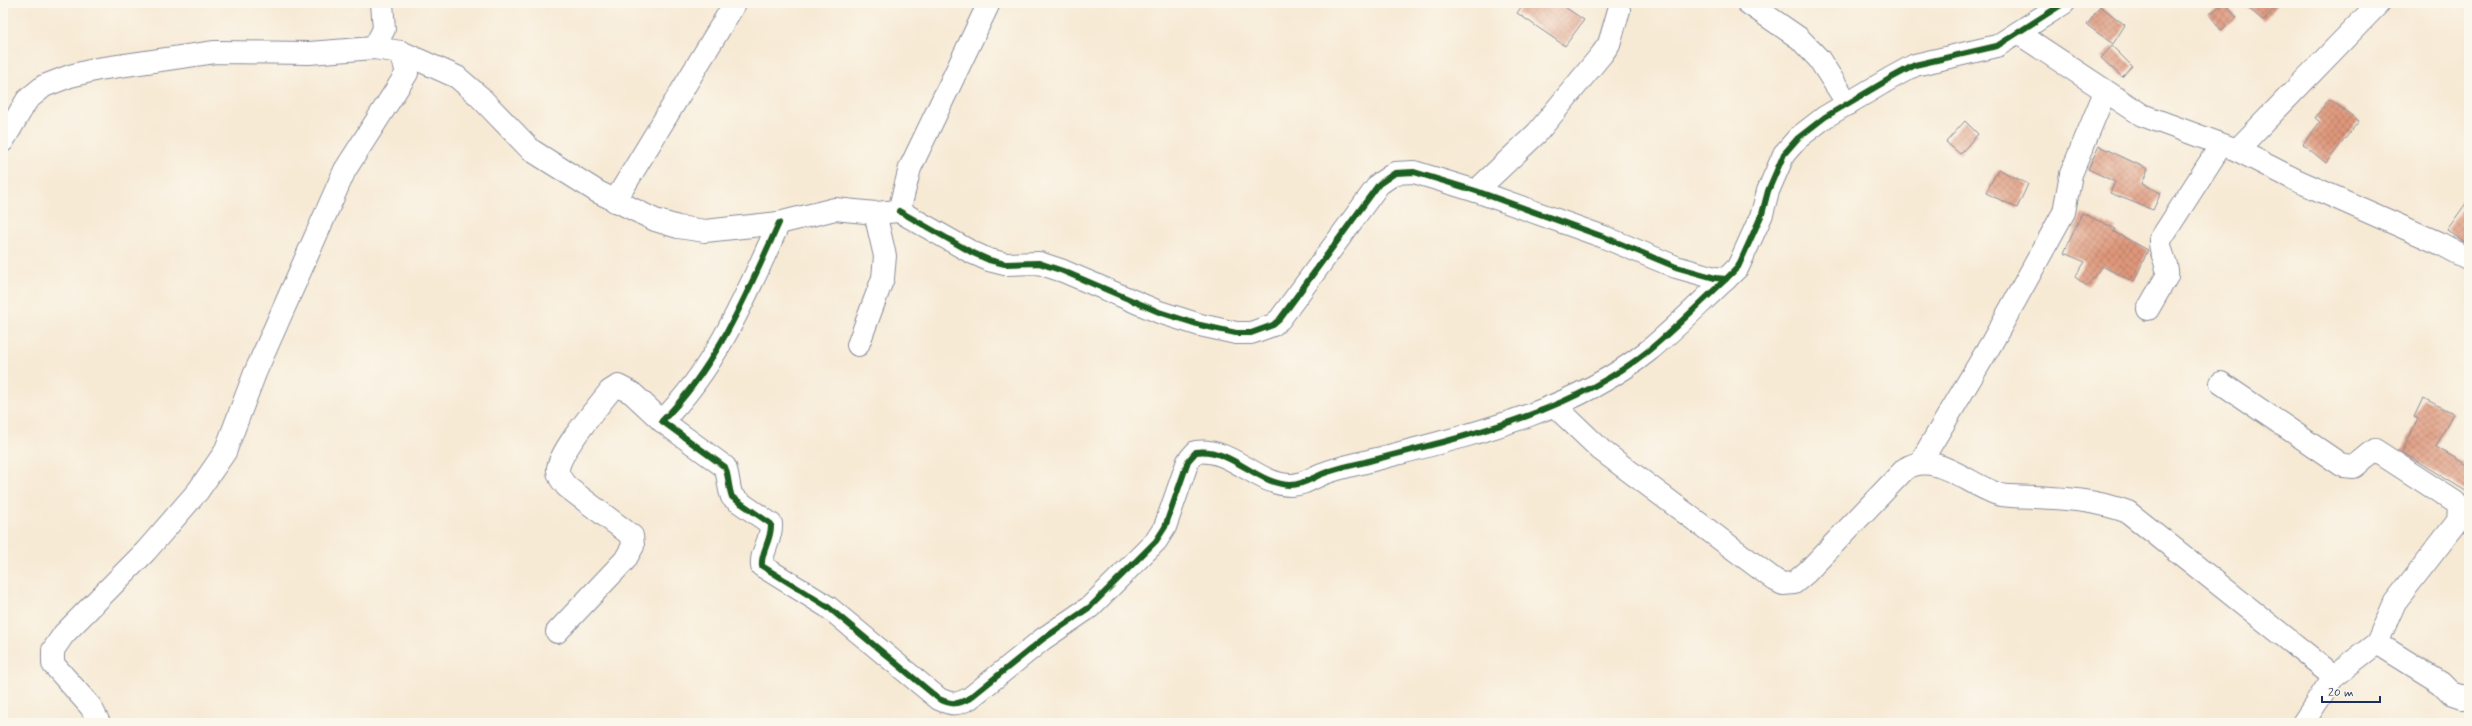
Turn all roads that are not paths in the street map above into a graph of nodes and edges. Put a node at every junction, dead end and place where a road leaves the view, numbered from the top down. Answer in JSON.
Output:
{"nodes":[{"id":1,"x":382,"y":3,"type":"edge"},
{"id":2,"x":735,"y":3,"type":"edge"},
{"id":3,"x":1748,"y":3,"type":"edge"},
{"id":4,"x":2064,"y":3,"type":"edge"},
{"id":5,"x":2379,"y":3,"type":"edge"},
{"id":6,"x":1616,"y":5,"type":"edge"},
{"id":7,"x":980,"y":8,"type":"edge"},
{"id":8,"x":2018,"y":33,"type":"junction"},
{"id":9,"x":374,"y":48,"type":"junction"},
{"id":10,"x":401,"y":52,"type":"junction"},
{"id":11,"x":2105,"y":92,"type":"junction"},
{"id":12,"x":1848,"y":104,"type":"junction"},
{"id":13,"x":3,"y":141,"type":"edge"},
{"id":14,"x":2229,"y":147,"type":"junction"},
{"id":15,"x":1476,"y":191,"type":"junction"},
{"id":16,"x":615,"y":201,"type":"junction"},
{"id":17,"x":899,"y":211,"type":"junction"},
{"id":18,"x":874,"y":213,"type":"junction"},
{"id":19,"x":779,"y":223,"type":"junction"},
{"id":20,"x":2469,"y":259,"type":"edge"},
{"id":21,"x":1726,"y":279,"type":"junction"},
{"id":22,"x":2148,"y":309,"type":"dead end"},
{"id":23,"x":858,"y":345,"type":"dead end"},
{"id":24,"x":2221,"y":383,"type":"dead end"},
{"id":25,"x":1555,"y":406,"type":"junction"},
{"id":26,"x":662,"y":421,"type":"junction"},
{"id":27,"x":1920,"y":463,"type":"junction"},
{"id":28,"x":557,"y":632,"type":"dead end"},
{"id":29,"x":2377,"y":642,"type":"junction"},
{"id":30,"x":2334,"y":676,"type":"junction"},
{"id":31,"x":2469,"y":695,"type":"edge"},
{"id":32,"x":98,"y":723,"type":"edge"},
{"id":33,"x":2303,"y":723,"type":"edge"}],
"edges":[{"from":1,"to":9,"type":"street"},
{"from":2,"to":16,"type":"street"},
{"from":3,"to":12,"type":"street"},
{"from":4,"to":8,"type":"street"},
{"from":5,"to":14,"type":"street"},
{"from":6,"to":15,"type":"street"},
{"from":7,"to":17,"type":"street"},
{"from":8,"to":11,"type":"street"},
{"from":8,"to":12,"type":"street"},
{"from":9,"to":10,"type":"street"},
{"from":9,"to":13,"type":"street"},
{"from":10,"to":16,"type":"street"},
{"from":10,"to":32,"type":"street"},
{"from":11,"to":14,"type":"street"},
{"from":11,"to":27,"type":"street"},
{"from":12,"to":21,"type":"street"},
{"from":14,"to":20,"type":"street"},
{"from":14,"to":22,"type":"street"},
{"from":15,"to":17,"type":"street"},
{"from":15,"to":21,"type":"street"},
{"from":16,"to":19,"type":"street"},
{"from":17,"to":18,"type":"street"},
{"from":18,"to":19,"type":"street"},
{"from":18,"to":23,"type":"street"},
{"from":19,"to":26,"type":"street"},
{"from":21,"to":25,"type":"street"},
{"from":24,"to":29,"type":"street"},
{"from":25,"to":26,"type":"street"},
{"from":25,"to":27,"type":"street"},
{"from":26,"to":28,"type":"street"},
{"from":27,"to":30,"type":"street"},
{"from":29,"to":30,"type":"street"},
{"from":29,"to":31,"type":"street"},
{"from":30,"to":33,"type":"street"}]}
